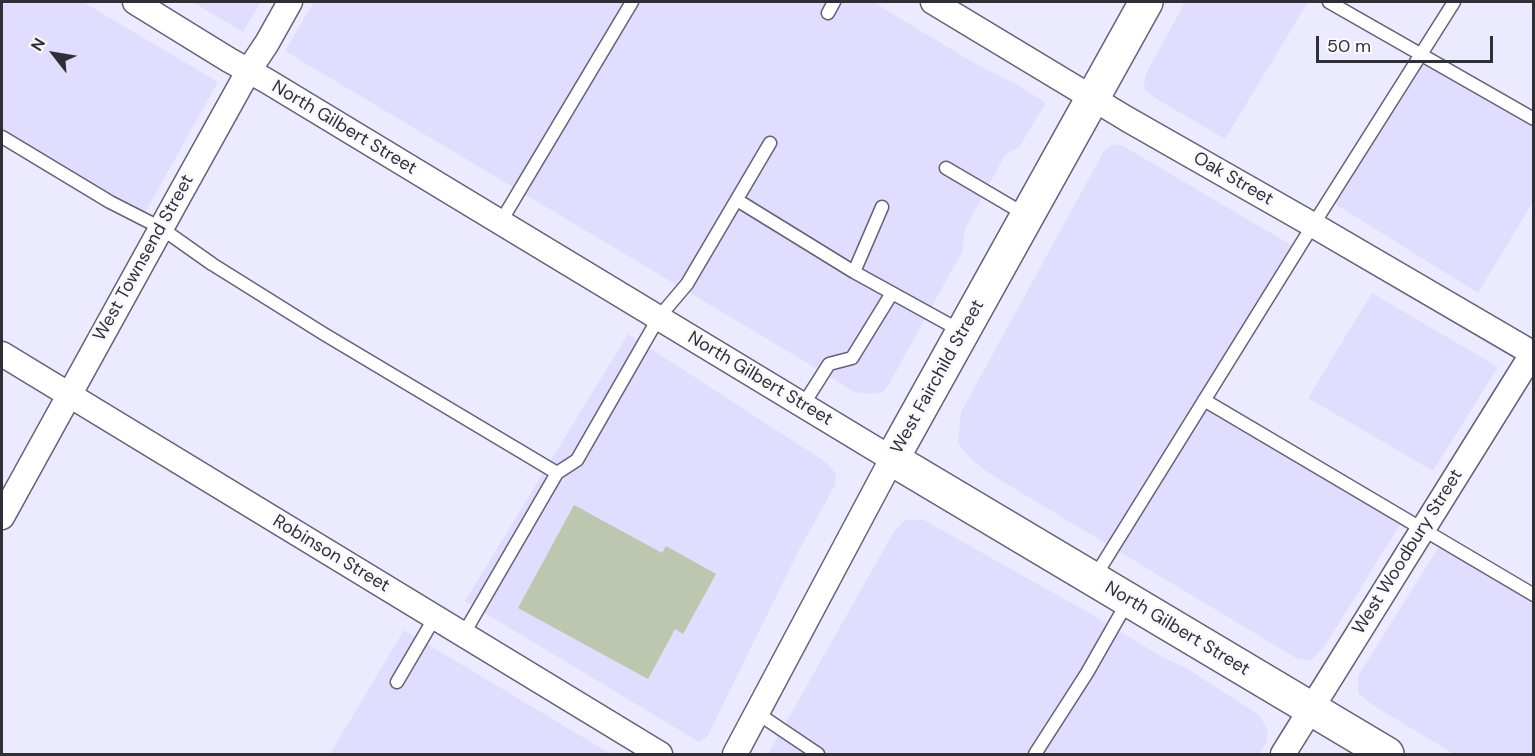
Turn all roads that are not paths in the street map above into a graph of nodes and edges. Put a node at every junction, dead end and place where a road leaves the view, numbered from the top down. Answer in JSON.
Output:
{"nodes":[{"id":1,"x":135,"y":2,"type":"edge"},
{"id":2,"x":290,"y":2,"type":"edge"},
{"id":3,"x":632,"y":2,"type":"edge"},
{"id":4,"x":933,"y":2,"type":"edge"},
{"id":5,"x":1146,"y":2,"type":"edge"},
{"id":6,"x":1329,"y":2,"type":"edge"},
{"id":7,"x":1454,"y":2,"type":"edge"},
{"id":8,"x":1422,"y":55,"type":"junction"},
{"id":9,"x":249,"y":70,"type":"junction"},
{"id":10,"x":1092,"y":98,"type":"junction"},
{"id":11,"x":1533,"y":119,"type":"edge"},
{"id":12,"x":2,"y":137,"type":"edge"},
{"id":13,"x":770,"y":143,"type":"dead end"},
{"id":14,"x":946,"y":168,"type":"dead end"},
{"id":15,"x":737,"y":200,"type":"junction"},
{"id":16,"x":882,"y":207,"type":"dead end"},
{"id":17,"x":1027,"y":215,"type":"junction"},
{"id":18,"x":500,"y":223,"type":"junction"},
{"id":19,"x":1313,"y":225,"type":"junction"},
{"id":20,"x":161,"y":228,"type":"junction"},
{"id":21,"x":854,"y":272,"type":"junction"},
{"id":22,"x":892,"y":293,"type":"junction"},
{"id":23,"x":659,"y":317,"type":"junction"},
{"id":24,"x":962,"y":332,"type":"junction"},
{"id":25,"x":1533,"y":353,"type":"edge"},
{"id":26,"x":2,"y":354,"type":"edge"},
{"id":27,"x":69,"y":394,"type":"junction"},
{"id":28,"x":1204,"y":400,"type":"junction"},
{"id":29,"x":803,"y":405,"type":"junction"},
{"id":30,"x":892,"y":459,"type":"junction"},
{"id":31,"x":557,"y":473,"type":"junction"},
{"id":32,"x":2,"y":517,"type":"edge"},
{"id":33,"x":1423,"y":528,"type":"junction"},
{"id":34,"x":1094,"y":579,"type":"junction"},
{"id":35,"x":1533,"y":595,"type":"edge"},
{"id":36,"x":1129,"y":600,"type":"junction"},
{"id":37,"x":435,"y":617,"type":"junction"},
{"id":38,"x":463,"y":635,"type":"junction"},
{"id":39,"x":397,"y":682,"type":"dead end"},
{"id":40,"x":1311,"y":709,"type":"junction"},
{"id":41,"x":757,"y":713,"type":"junction"},
{"id":42,"x":660,"y":754,"type":"edge"},
{"id":43,"x":735,"y":754,"type":"edge"},
{"id":44,"x":818,"y":754,"type":"edge"},
{"id":45,"x":1035,"y":754,"type":"edge"},
{"id":46,"x":1283,"y":754,"type":"edge"},
{"id":47,"x":1387,"y":754,"type":"edge"}],
"edges":[{"from":1,"to":9,"type":"street","name":"North Gilbert Street"},
{"from":2,"to":9,"type":"street","name":"West Townsend Street"},
{"from":3,"to":18,"type":"lane"},
{"from":4,"to":10,"type":"street","name":"Oak Street"},
{"from":5,"to":10,"type":"main road","name":"West Fairchild Street"},
{"from":6,"to":8,"type":"lane"},
{"from":7,"to":8,"type":"lane"},
{"from":8,"to":11,"type":"lane"},
{"from":8,"to":19,"type":"lane"},
{"from":9,"to":18,"type":"street","name":"North Gilbert Street"},
{"from":9,"to":20,"type":"street","name":"West Townsend Street"},
{"from":10,"to":17,"type":"main road","name":"West Fairchild Street"},
{"from":10,"to":19,"type":"street","name":"Oak Street"},
{"from":12,"to":20,"type":"lane"},
{"from":13,"to":15,"type":"lane"},
{"from":14,"to":17,"type":"lane"},
{"from":15,"to":21,"type":"lane"},
{"from":15,"to":23,"type":"lane"},
{"from":16,"to":21,"type":"lane"},
{"from":17,"to":24,"type":"main road","name":"West Fairchild Street"},
{"from":18,"to":23,"type":"street","name":"North Gilbert Street"},
{"from":19,"to":25,"type":"street","name":"Oak Street"},
{"from":19,"to":28,"type":"lane"},
{"from":20,"to":27,"type":"street","name":"West Townsend Street"},
{"from":20,"to":31,"type":"lane"},
{"from":21,"to":22,"type":"lane"},
{"from":22,"to":24,"type":"lane"},
{"from":22,"to":29,"type":"lane"},
{"from":23,"to":29,"type":"street","name":"North Gilbert Street"},
{"from":23,"to":31,"type":"lane"},
{"from":24,"to":30,"type":"main road","name":"West Fairchild Street"},
{"from":25,"to":33,"type":"street","name":"West Woodbury Street"},
{"from":26,"to":27,"type":"street","name":"Robinson Street"},
{"from":27,"to":32,"type":"street","name":"West Townsend Street"},
{"from":27,"to":37,"type":"street","name":"Robinson Street"},
{"from":28,"to":33,"type":"lane"},
{"from":28,"to":34,"type":"lane"},
{"from":29,"to":30,"type":"street","name":"North Gilbert Street"},
{"from":30,"to":34,"type":"main road","name":"North Gilbert Street"},
{"from":30,"to":41,"type":"street","name":"West Fairchild Street"},
{"from":31,"to":38,"type":"lane"},
{"from":33,"to":35,"type":"lane"},
{"from":33,"to":40,"type":"street","name":"West Woodbury Street"},
{"from":34,"to":36,"type":"main road","name":"North Gilbert Street"},
{"from":36,"to":40,"type":"main road","name":"North Gilbert Street"},
{"from":36,"to":45,"type":"lane"},
{"from":37,"to":38,"type":"street","name":"Robinson Street"},
{"from":37,"to":39,"type":"lane"},
{"from":38,"to":42,"type":"street","name":"Robinson Street"},
{"from":40,"to":46,"type":"street","name":"West Woodbury Street"},
{"from":40,"to":47,"type":"main road","name":"North Gilbert Street"},
{"from":41,"to":43,"type":"street","name":"West Fairchild Street"},
{"from":41,"to":44,"type":"lane"}]}
